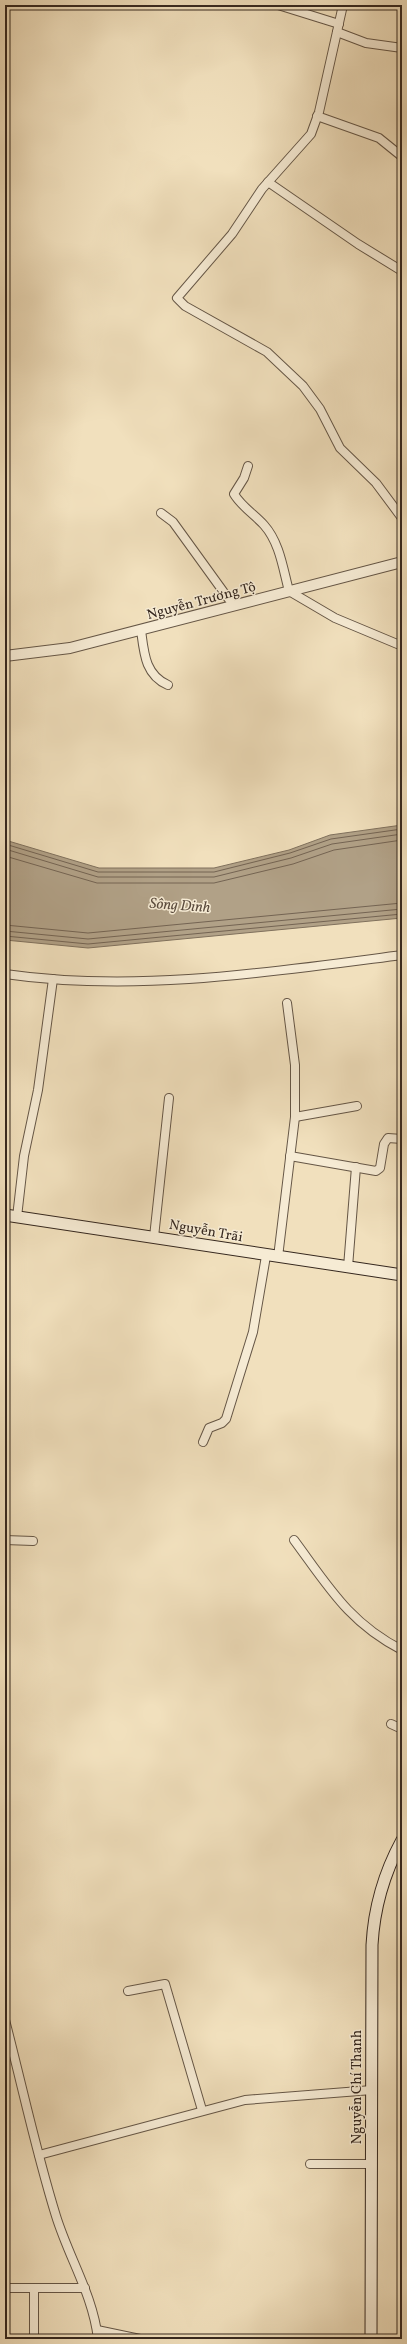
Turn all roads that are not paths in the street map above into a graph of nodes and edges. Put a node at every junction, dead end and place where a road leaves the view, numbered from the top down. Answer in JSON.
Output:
{"nodes":[{"id":1,"x":278,"y":5,"type":"edge"},
{"id":2,"x":343,"y":5,"type":"edge"},
{"id":3,"x":339,"y":24,"type":"junction"},
{"id":4,"x":337,"y":32,"type":"junction"},
{"id":5,"x":402,"y":48,"type":"edge"},
{"id":6,"x":317,"y":116,"type":"junction"},
{"id":7,"x":400,"y":155,"type":"dead end"},
{"id":8,"x":268,"y":182,"type":"junction"},
{"id":9,"x":402,"y":271,"type":"edge"},
{"id":10,"x":248,"y":466,"type":"dead end"},
{"id":11,"x":161,"y":513,"type":"dead end"},
{"id":12,"x":402,"y":518,"type":"edge"},
{"id":13,"x":402,"y":562,"type":"edge"},
{"id":14,"x":289,"y":591,"type":"junction"},
{"id":15,"x":233,"y":605,"type":"junction"},
{"id":16,"x":141,"y":630,"type":"junction"},
{"id":17,"x":402,"y":646,"type":"edge"},
{"id":18,"x":5,"y":656,"type":"edge"},
{"id":19,"x":168,"y":685,"type":"dead end"},
{"id":20,"x":402,"y":954,"type":"edge"},
{"id":21,"x":5,"y":974,"type":"edge"},
{"id":22,"x":53,"y":979,"type":"junction"},
{"id":23,"x":287,"y":1003,"type":"dead end"},
{"id":24,"x":169,"y":1098,"type":"dead end"},
{"id":25,"x":357,"y":1106,"type":"dead end"},
{"id":26,"x":295,"y":1117,"type":"junction"},
{"id":27,"x":402,"y":1139,"type":"edge"},
{"id":28,"x":290,"y":1156,"type":"junction"},
{"id":29,"x":356,"y":1167,"type":"junction"},
{"id":30,"x":5,"y":1215,"type":"edge"},
{"id":31,"x":17,"y":1217,"type":"junction"},
{"id":32,"x":154,"y":1237,"type":"junction"},
{"id":33,"x":266,"y":1256,"type":"junction"},
{"id":34,"x":278,"y":1257,"type":"junction"},
{"id":35,"x":348,"y":1267,"type":"junction"},
{"id":36,"x":402,"y":1275,"type":"edge"},
{"id":37,"x":203,"y":1442,"type":"dead end"},
{"id":38,"x":5,"y":1540,"type":"edge"},
{"id":39,"x":294,"y":1540,"type":"dead end"},
{"id":40,"x":33,"y":1541,"type":"dead end"},
{"id":41,"x":402,"y":1650,"type":"edge"},
{"id":42,"x":391,"y":1724,"type":"dead end"},
{"id":43,"x":402,"y":1729,"type":"edge"},
{"id":44,"x":402,"y":1840,"type":"edge"},
{"id":45,"x":128,"y":1991,"type":"dead end"},
{"id":46,"x":5,"y":2020,"type":"edge"},
{"id":47,"x":372,"y":2090,"type":"junction"},
{"id":48,"x":202,"y":2110,"type":"junction"},
{"id":49,"x":39,"y":2154,"type":"junction"},
{"id":50,"x":310,"y":2164,"type":"dead end"},
{"id":51,"x":371,"y":2164,"type":"junction"},
{"id":52,"x":5,"y":2288,"type":"edge"},
{"id":53,"x":34,"y":2288,"type":"junction"},
{"id":54,"x":85,"y":2288,"type":"junction"},
{"id":55,"x":97,"y":2330,"type":"junction"},
{"id":56,"x":34,"y":2339,"type":"edge"},
{"id":57,"x":98,"y":2339,"type":"edge"},
{"id":58,"x":140,"y":2339,"type":"edge"},
{"id":59,"x":370,"y":2339,"type":"edge"}],
"edges":[{"from":1,"to":3,"type":"street"},
{"from":2,"to":3,"type":"street"},
{"from":3,"to":4,"type":"street"},
{"from":4,"to":5,"type":"street"},
{"from":4,"to":6,"type":"street"},
{"from":6,"to":7,"type":"street"},
{"from":6,"to":8,"type":"street"},
{"from":8,"to":9,"type":"street"},
{"from":8,"to":12,"type":"street"},
{"from":10,"to":14,"type":"street"},
{"from":11,"to":15,"type":"street"},
{"from":13,"to":14,"type":"street","name":"Nguyễn Trường Tộ"},
{"from":14,"to":15,"type":"street","name":"Nguyễn Trường Tộ"},
{"from":14,"to":17,"type":"street"},
{"from":15,"to":16,"type":"street","name":"Nguyễn Trường Tộ"},
{"from":16,"to":18,"type":"street","name":"Nguyễn Trường Tộ"},
{"from":16,"to":19,"type":"street"},
{"from":20,"to":22,"type":"street"},
{"from":21,"to":22,"type":"street"},
{"from":22,"to":31,"type":"street"},
{"from":23,"to":26,"type":"street"},
{"from":24,"to":32,"type":"street"},
{"from":25,"to":26,"type":"street"},
{"from":26,"to":28,"type":"street"},
{"from":27,"to":29,"type":"street"},
{"from":28,"to":29,"type":"street"},
{"from":28,"to":34,"type":"street"},
{"from":29,"to":35,"type":"street"},
{"from":30,"to":31,"type":"main road","name":"Nguyễn Trãi"},
{"from":31,"to":32,"type":"main road","name":"Nguyễn Trãi"},
{"from":32,"to":33,"type":"main road","name":"Nguyễn Trãi"},
{"from":33,"to":34,"type":"main road","name":"Nguyễn Trãi"},
{"from":33,"to":37,"type":"street"},
{"from":34,"to":35,"type":"main road","name":"Nguyễn Trãi"},
{"from":35,"to":36,"type":"main road","name":"Nguyễn Trãi"},
{"from":38,"to":40,"type":"street"},
{"from":39,"to":41,"type":"street"},
{"from":42,"to":43,"type":"street"},
{"from":44,"to":47,"type":"main road","name":"Nguyễn Chí Thanh"},
{"from":45,"to":48,"type":"street"},
{"from":46,"to":49,"type":"street"},
{"from":47,"to":48,"type":"street"},
{"from":47,"to":51,"type":"main road","name":"Nguyễn Chí Thanh"},
{"from":48,"to":49,"type":"street"},
{"from":49,"to":54,"type":"street"},
{"from":50,"to":51,"type":"street"},
{"from":51,"to":59,"type":"main road","name":"Nguyễn Chí Thanh"},
{"from":52,"to":53,"type":"street"},
{"from":53,"to":54,"type":"street"},
{"from":53,"to":56,"type":"street"},
{"from":54,"to":55,"type":"street"},
{"from":55,"to":57,"type":"street"},
{"from":55,"to":58,"type":"street"}]}
